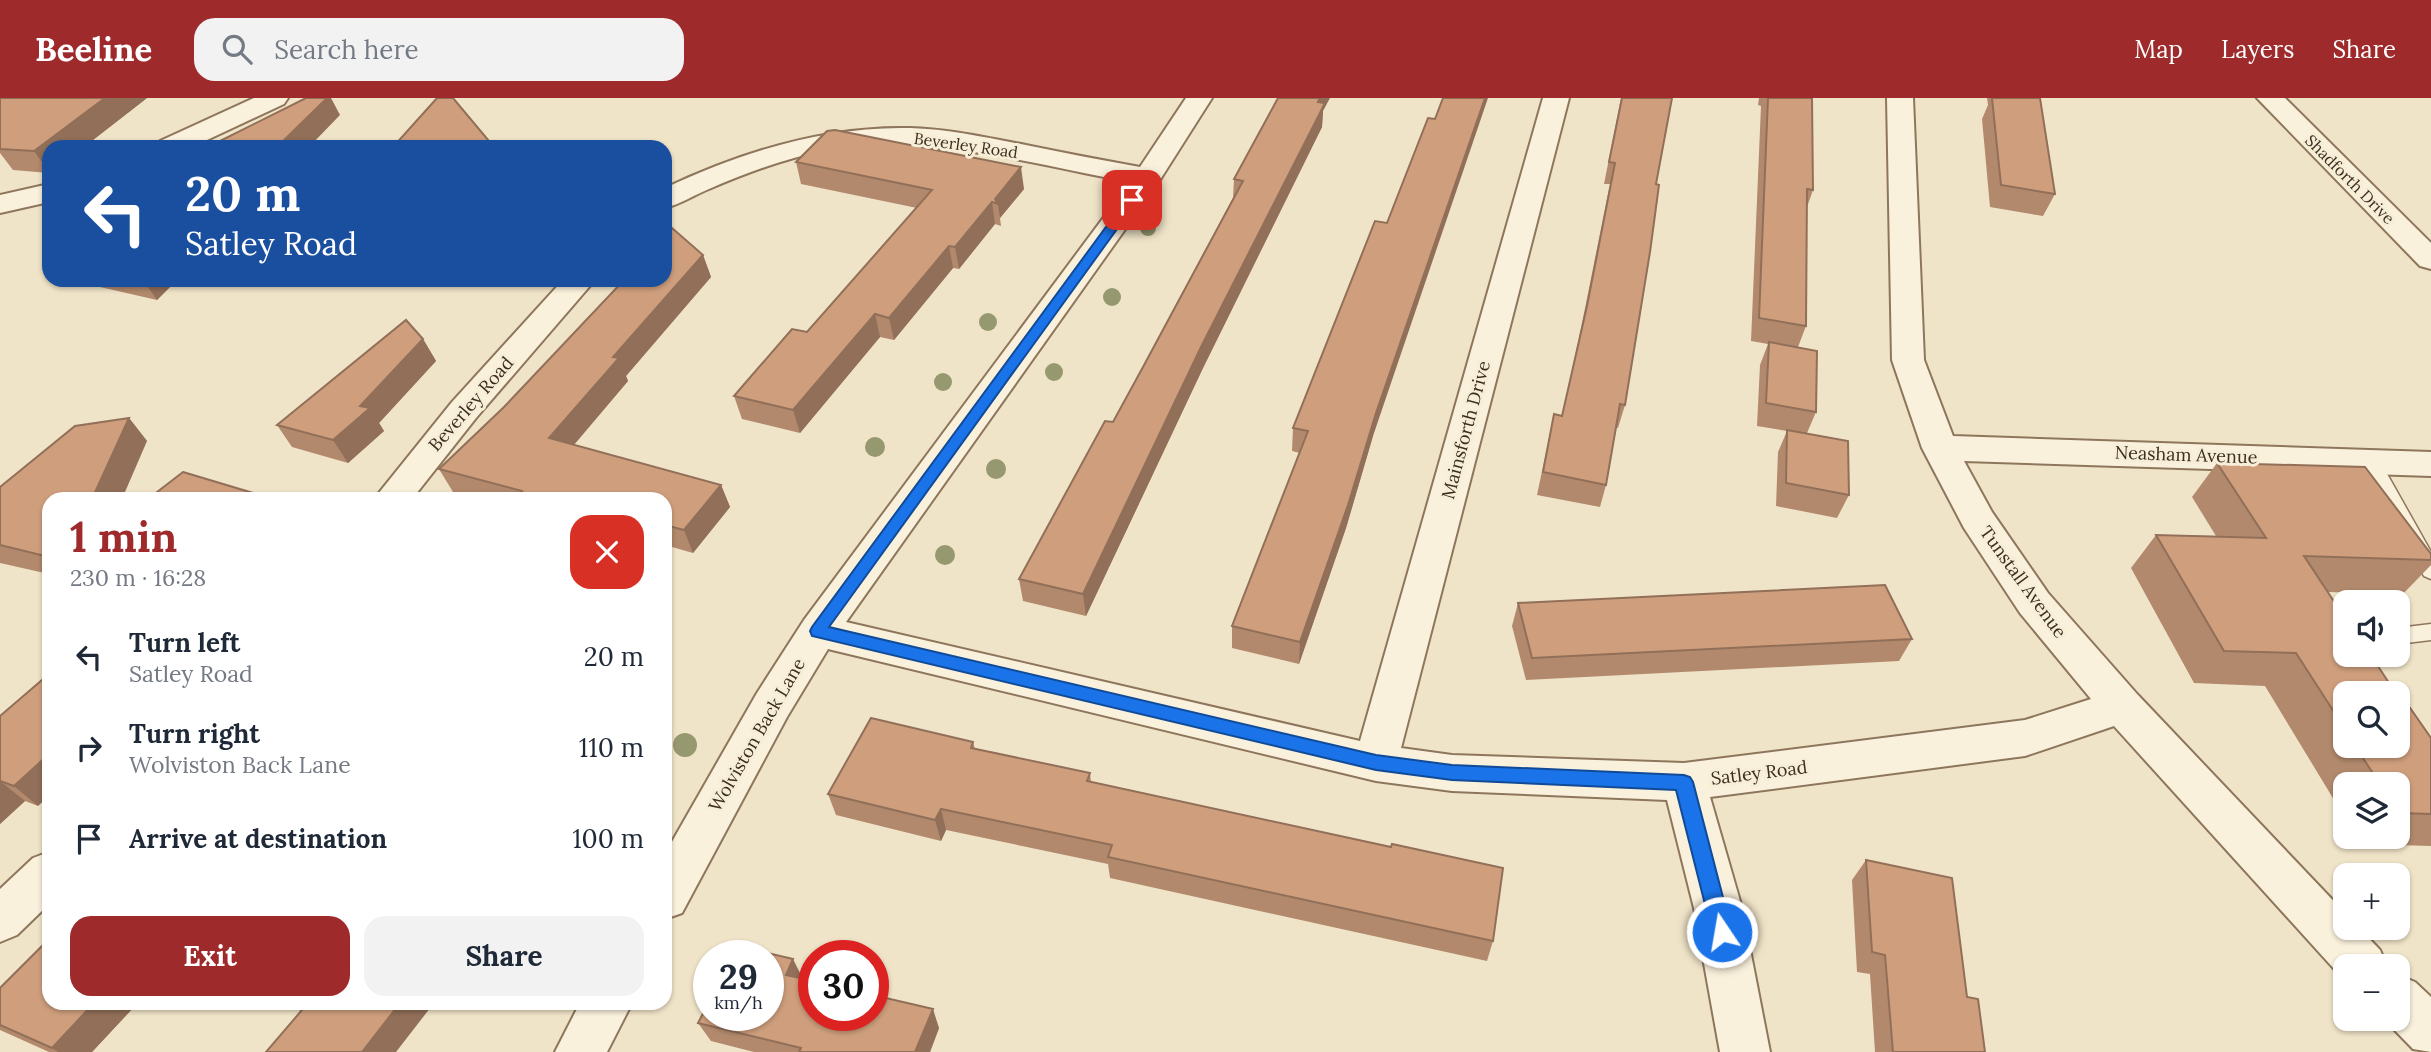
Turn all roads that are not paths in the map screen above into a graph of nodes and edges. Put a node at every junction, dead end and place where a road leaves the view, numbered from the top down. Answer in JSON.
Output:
{"nodes":[{"id":1,"x":275,"y":98,"type":"edge"},
{"id":2,"x":1199,"y":98,"type":"edge"},
{"id":3,"x":1556,"y":98,"type":"edge"},
{"id":4,"x":1900,"y":98,"type":"edge"},
{"id":5,"x":2270,"y":98,"type":"edge"},
{"id":6,"x":185,"y":140,"type":"edge"},
{"id":7,"x":1149,"y":177,"type":"junction"},
{"id":8,"x":42,"y":195,"type":"edge"},
{"id":9,"x":672,"y":196,"type":"edge"},
{"id":10,"x":0,"y":204,"type":"edge"},
{"id":11,"x":2431,"y":260,"type":"edge"},
{"id":12,"x":574,"y":287,"type":"edge"},
{"id":13,"x":1940,"y":447,"type":"junction"},
{"id":14,"x":2370,"y":461,"type":"junction"},
{"id":15,"x":2431,"y":464,"type":"edge"},
{"id":16,"x":398,"y":492,"type":"edge"},
{"id":17,"x":2431,"y":571,"type":"edge"},
{"id":18,"x":818,"y":631,"type":"junction"},
{"id":19,"x":2431,"y":632,"type":"edge"},
{"id":20,"x":2410,"y":635,"type":"edge"},
{"id":21,"x":2122,"y":706,"type":"junction"},
{"id":22,"x":1376,"y":763,"type":"junction"},
{"id":23,"x":1684,"y":782,"type":"junction"},
{"id":24,"x":42,"y":880,"type":"edge"},
{"id":25,"x":672,"y":885,"type":"edge"},
{"id":26,"x":0,"y":920,"type":"edge"},
{"id":27,"x":2352,"y":954,"type":"edge"},
{"id":28,"x":603,"y":1010,"type":"edge"},
{"id":29,"x":2410,"y":1011,"type":"edge"},
{"id":30,"x":2431,"y":1032,"type":"edge"},
{"id":31,"x":580,"y":1052,"type":"edge"},
{"id":32,"x":1745,"y":1052,"type":"edge"}],
"edges":[{"from":1,"to":6,"type":"street"},
{"from":2,"to":7,"type":"street","name":"Wolviston Back Lane"},
{"from":3,"to":22,"type":"street","name":"Mainsforth Drive"},
{"from":4,"to":13,"type":"street","name":"Tunstall Avenue"},
{"from":5,"to":11,"type":"street","name":"Shadforth Drive"},
{"from":7,"to":9,"type":"street","name":"Beverley Road"},
{"from":7,"to":18,"type":"street","name":"Wolviston Back Lane"},
{"from":8,"to":10,"type":"street"},
{"from":12,"to":16,"type":"street","name":"Beverley Road"},
{"from":13,"to":14,"type":"street","name":"Neasham Avenue"},
{"from":13,"to":21,"type":"street","name":"Tunstall Avenue"},
{"from":14,"to":15,"type":"street","name":"Neasham Avenue"},
{"from":14,"to":17,"type":"lane"},
{"from":18,"to":22,"type":"street","name":"Satley Road"},
{"from":18,"to":25,"type":"street","name":"Wolviston Back Lane"},
{"from":19,"to":20,"type":"lane"},
{"from":21,"to":23,"type":"street","name":"Satley Road"},
{"from":21,"to":27,"type":"street","name":"Tunstall Avenue"},
{"from":22,"to":23,"type":"street","name":"Satley Road"},
{"from":23,"to":32,"type":"street"},
{"from":24,"to":26,"type":"street"},
{"from":28,"to":31,"type":"street"},
{"from":29,"to":30,"type":"street"}]}
